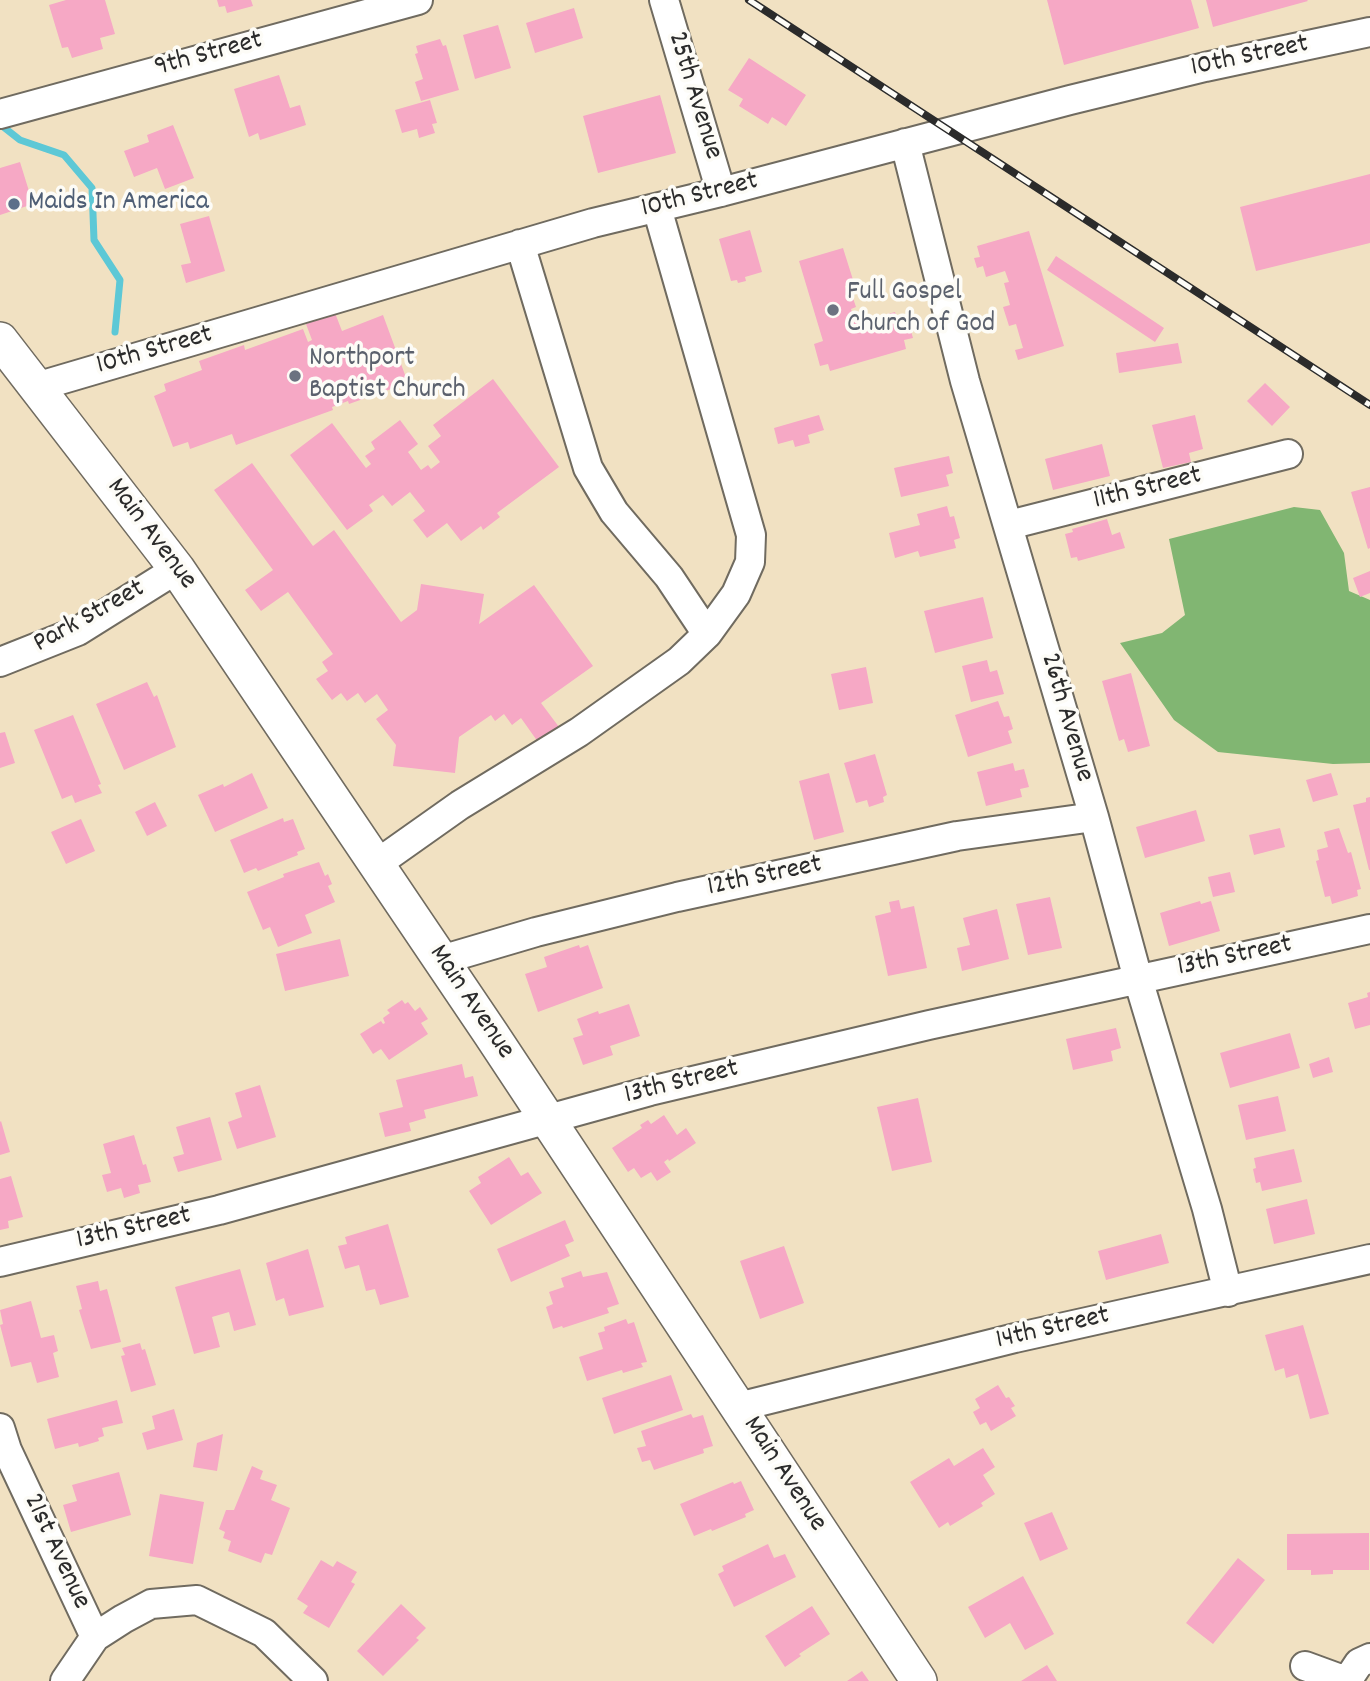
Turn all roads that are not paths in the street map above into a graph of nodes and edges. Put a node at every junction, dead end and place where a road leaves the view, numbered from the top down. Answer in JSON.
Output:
{"nodes":[{"id":1,"x":418,"y":0,"type":"edge"},
{"id":2,"x":664,"y":0,"type":"edge"},
{"id":3,"x":1370,"y":32,"type":"edge"},
{"id":4,"x":0,"y":114,"type":"edge"},
{"id":5,"x":905,"y":143,"type":"junction"},
{"id":6,"x":721,"y":192,"type":"junction"},
{"id":7,"x":657,"y":208,"type":"junction"},
{"id":8,"x":520,"y":244,"type":"junction"},
{"id":9,"x":0,"y":340,"type":"edge"},
{"id":10,"x":37,"y":387,"type":"junction"},
{"id":11,"x":1288,"y":454,"type":"dead end"},
{"id":12,"x":1009,"y":525,"type":"junction"},
{"id":13,"x":177,"y":569,"type":"junction"},
{"id":14,"x":707,"y":634,"type":"junction"},
{"id":15,"x":0,"y":662,"type":"edge"},
{"id":16,"x":1094,"y":817,"type":"junction"},
{"id":17,"x":378,"y":863,"type":"junction"},
{"id":18,"x":1370,"y":929,"type":"edge"},
{"id":19,"x":441,"y":960,"type":"junction"},
{"id":20,"x":1138,"y":979,"type":"junction"},
{"id":21,"x":546,"y":1120,"type":"junction"},
{"id":22,"x":1370,"y":1259,"type":"edge"},
{"id":23,"x":0,"y":1262,"type":"edge"},
{"id":24,"x":1228,"y":1292,"type":"junction"},
{"id":25,"x":738,"y":1407,"type":"junction"},
{"id":26,"x":0,"y":1428,"type":"edge"},
{"id":27,"x":95,"y":1637,"type":"junction"},
{"id":28,"x":1370,"y":1658,"type":"edge"},
{"id":29,"x":1305,"y":1666,"type":"dead end"},
{"id":30,"x":65,"y":1681,"type":"edge"},
{"id":31,"x":313,"y":1681,"type":"edge"},
{"id":32,"x":919,"y":1681,"type":"edge"},
{"id":33,"x":1346,"y":1681,"type":"edge"}],
"edges":[{"from":1,"to":4,"type":"street","name":"9th Street"},
{"from":2,"to":6,"type":"street","name":"25th Avenue"},
{"from":3,"to":5,"type":"street","name":"10th Street"},
{"from":5,"to":6,"type":"street","name":"10th Street"},
{"from":5,"to":12,"type":"street","name":"26th Avenue"},
{"from":6,"to":7,"type":"street","name":"10th Street"},
{"from":7,"to":8,"type":"street","name":"10th Street"},
{"from":7,"to":14,"type":"street"},
{"from":8,"to":10,"type":"street","name":"10th Street"},
{"from":8,"to":14,"type":"street"},
{"from":9,"to":10,"type":"main road","name":"Main Avenue"},
{"from":10,"to":13,"type":"main road","name":"Main Avenue"},
{"from":11,"to":12,"type":"street","name":"11th Street"},
{"from":12,"to":16,"type":"street","name":"26th Avenue"},
{"from":13,"to":15,"type":"street","name":"Park Street"},
{"from":13,"to":17,"type":"main road","name":"Main Avenue"},
{"from":14,"to":17,"type":"street"},
{"from":16,"to":19,"type":"street","name":"12th Street"},
{"from":16,"to":20,"type":"street","name":"26th Avenue"},
{"from":17,"to":19,"type":"main road","name":"Main Avenue"},
{"from":18,"to":20,"type":"street","name":"13th Street"},
{"from":19,"to":21,"type":"main road","name":"Main Avenue"},
{"from":20,"to":21,"type":"street","name":"13th Street"},
{"from":20,"to":24,"type":"street","name":"26th Avenue"},
{"from":21,"to":23,"type":"street","name":"13th Street"},
{"from":21,"to":25,"type":"main road","name":"Main Avenue"},
{"from":22,"to":24,"type":"street","name":"14th Street"},
{"from":24,"to":25,"type":"street","name":"14th Street"},
{"from":25,"to":32,"type":"main road","name":"Main Avenue"},
{"from":26,"to":27,"type":"street","name":"21st Avenue"},
{"from":27,"to":30,"type":"street"},
{"from":27,"to":31,"type":"street"},
{"from":28,"to":33,"type":"street"},
{"from":29,"to":33,"type":"street"}]}
